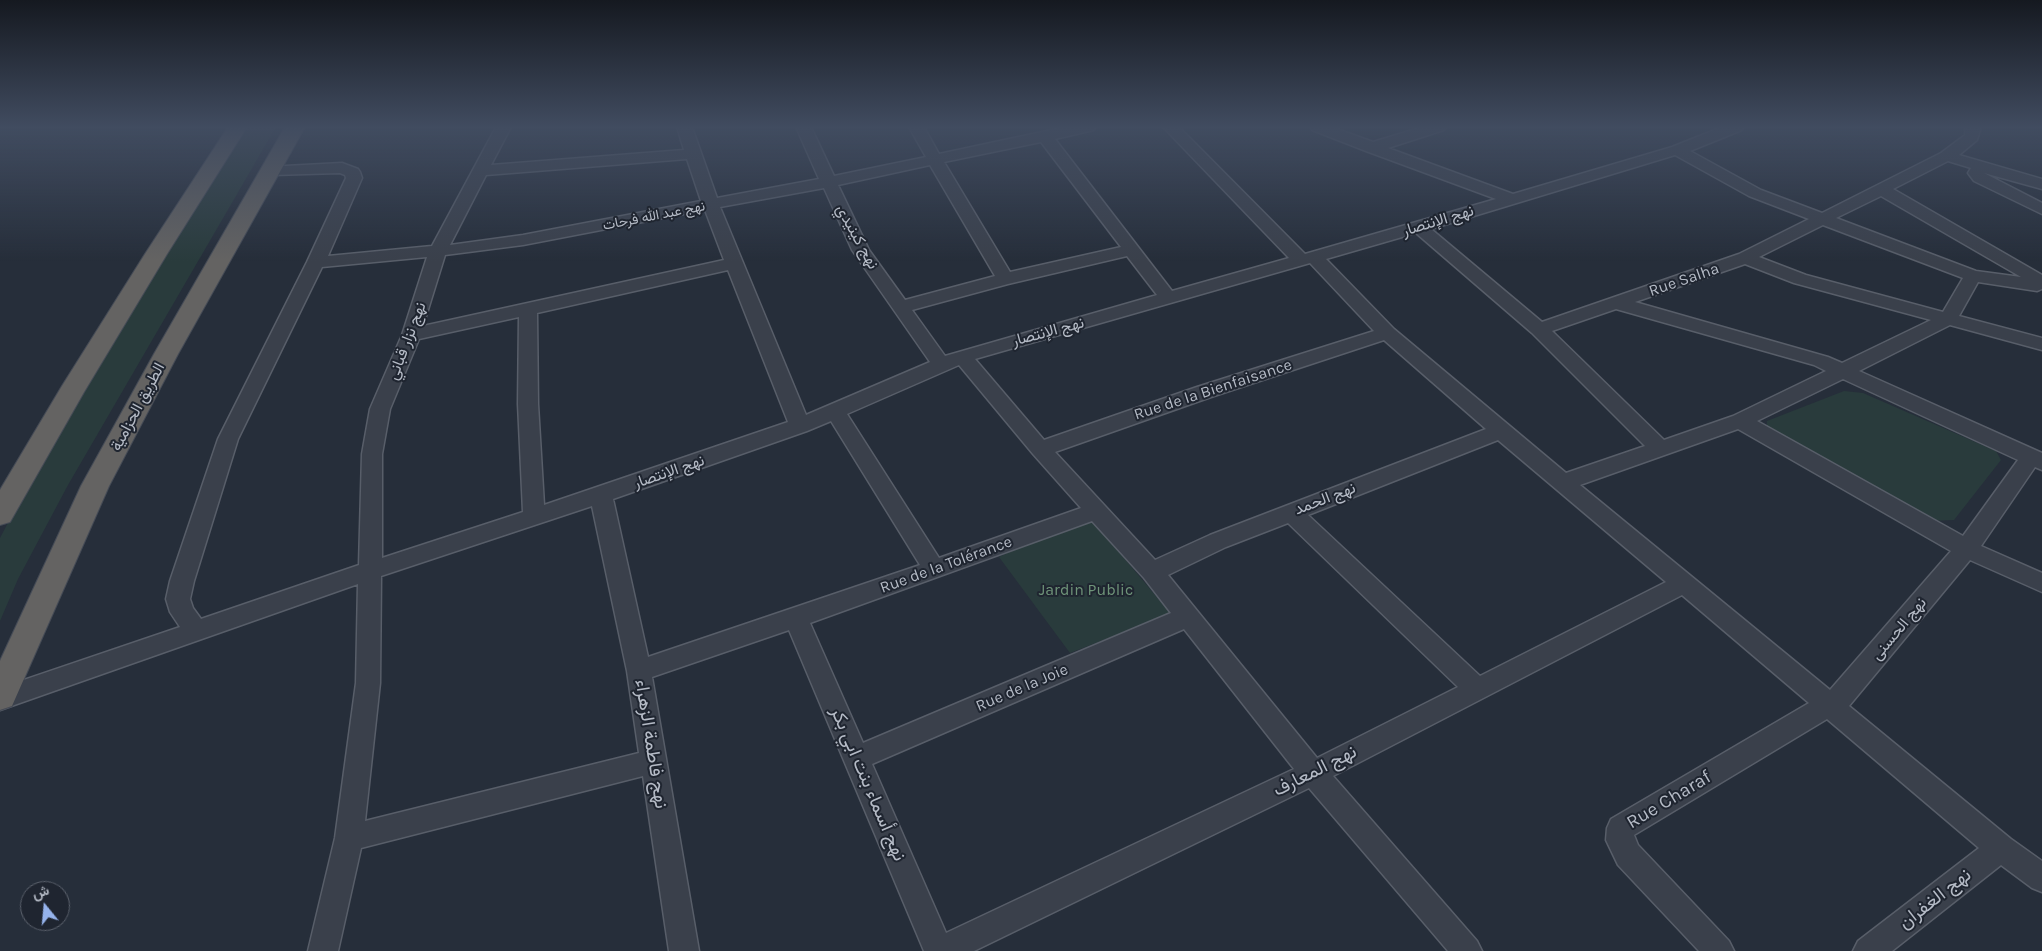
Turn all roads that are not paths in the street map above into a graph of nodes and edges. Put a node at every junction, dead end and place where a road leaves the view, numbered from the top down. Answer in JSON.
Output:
{"nodes":[{"id":1,"x":210,"y":171,"type":"edge"},
{"id":2,"x":271,"y":171,"type":"edge"},
{"id":3,"x":350,"y":171,"type":"edge"},
{"id":4,"x":481,"y":171,"type":"edge"},
{"id":5,"x":700,"y":171,"type":"edge"},
{"id":6,"x":823,"y":171,"type":"edge"},
{"id":7,"x":879,"y":171,"type":"edge"},
{"id":8,"x":941,"y":171,"type":"edge"},
{"id":9,"x":1072,"y":171,"type":"edge"},
{"id":10,"x":1216,"y":171,"type":"edge"},
{"id":11,"x":1436,"y":171,"type":"edge"},
{"id":12,"x":1605,"y":171,"type":"edge"},
{"id":13,"x":1716,"y":171,"type":"edge"},
{"id":14,"x":1916,"y":171,"type":"edge"},
{"id":15,"x":1977,"y":171,"type":"edge"},
{"id":16,"x":1999,"y":171,"type":"edge"},
{"id":17,"x":828,"y":182,"type":"junction"},
{"id":18,"x":2042,"y":184,"type":"edge"},
{"id":19,"x":1881,"y":189,"type":"junction"},
{"id":20,"x":1512,"y":199,"type":"junction"},
{"id":21,"x":711,"y":205,"type":"junction"},
{"id":22,"x":2042,"y":209,"type":"edge"},
{"id":23,"x":1824,"y":219,"type":"junction"},
{"id":24,"x":1419,"y":227,"type":"junction"},
{"id":25,"x":1131,"y":250,"type":"junction"},
{"id":26,"x":438,"y":251,"type":"junction"},
{"id":27,"x":1745,"y":258,"type":"junction"},
{"id":28,"x":1308,"y":259,"type":"junction"},
{"id":29,"x":316,"y":262,"type":"junction"},
{"id":30,"x":734,"y":263,"type":"junction"},
{"id":31,"x":1973,"y":276,"type":"junction"},
{"id":32,"x":1005,"y":280,"type":"junction"},
{"id":33,"x":2042,"y":284,"type":"edge"},
{"id":34,"x":1169,"y":299,"type":"junction"},
{"id":35,"x":1618,"y":303,"type":"junction"},
{"id":36,"x":901,"y":307,"type":"junction"},
{"id":37,"x":528,"y":310,"type":"junction"},
{"id":38,"x":1948,"y":319,"type":"junction"},
{"id":39,"x":1539,"y":329,"type":"junction"},
{"id":40,"x":1387,"y":333,"type":"junction"},
{"id":41,"x":412,"y":335,"type":"junction"},
{"id":42,"x":2042,"y":344,"type":"edge"},
{"id":43,"x":962,"y":356,"type":"junction"},
{"id":44,"x":941,"y":364,"type":"junction"},
{"id":45,"x":1844,"y":371,"type":"junction"},
{"id":46,"x":834,"y":410,"type":"junction"},
{"id":47,"x":1740,"y":421,"type":"junction"},
{"id":48,"x":800,"y":426,"type":"junction"},
{"id":49,"x":1501,"y":431,"type":"junction"},
{"id":50,"x":1040,"y":449,"type":"junction"},
{"id":51,"x":1661,"y":449,"type":"junction"},
{"id":52,"x":2036,"y":460,"type":"edge"},
{"id":53,"x":1565,"y":482,"type":"junction"},
{"id":54,"x":601,"y":496,"type":"junction"},
{"id":55,"x":1096,"y":512,"type":"junction"},
{"id":56,"x":1291,"y":512,"type":"junction"},
{"id":57,"x":0,"y":514,"type":"edge"},
{"id":58,"x":534,"y":517,"type":"junction"},
{"id":59,"x":1966,"y":549,"type":"junction"},
{"id":60,"x":934,"y":568,"type":"junction"},
{"id":61,"x":371,"y":570,"type":"junction"},
{"id":62,"x":1152,"y":572,"type":"junction"},
{"id":63,"x":1685,"y":583,"type":"junction"},
{"id":64,"x":2042,"y":583,"type":"edge"},
{"id":65,"x":796,"y":618,"type":"junction"},
{"id":66,"x":1187,"y":618,"type":"junction"},
{"id":67,"x":196,"y":630,"type":"junction"},
{"id":68,"x":639,"y":671,"type":"junction"},
{"id":69,"x":1476,"y":688,"type":"junction"},
{"id":70,"x":0,"y":698,"type":"edge"},
{"id":71,"x":1830,"y":705,"type":"junction"},
{"id":72,"x":857,"y":758,"type":"junction"},
{"id":73,"x":654,"y":761,"type":"junction"},
{"id":74,"x":1313,"y":773,"type":"junction"},
{"id":75,"x":350,"y":838,"type":"junction"},
{"id":76,"x":2001,"y":848,"type":"junction"},
{"id":77,"x":2042,"y":878,"type":"edge"},
{"id":78,"x":323,"y":951,"type":"edge"},
{"id":79,"x":684,"y":951,"type":"edge"},
{"id":80,"x":940,"y":951,"type":"edge"},
{"id":81,"x":1467,"y":951,"type":"edge"},
{"id":82,"x":1719,"y":951,"type":"edge"},
{"id":83,"x":1868,"y":951,"type":"edge"}],
"edges":[{"from":1,"to":57,"type":"highway"},
{"from":2,"to":70,"type":"highway","name":"الطريق الحزامية"},
{"from":3,"to":29,"type":"street"},
{"from":4,"to":26,"type":"street","name":"نهج نزار قباني"},
{"from":5,"to":21,"type":"street"},
{"from":6,"to":17,"type":"street","name":"نهج كينيدي"},
{"from":7,"to":17,"type":"street","name":"نهج عبد الله فرحات"},
{"from":8,"to":32,"type":"street"},
{"from":9,"to":25,"type":"street"},
{"from":10,"to":28,"type":"street"},
{"from":11,"to":20,"type":"street"},
{"from":12,"to":20,"type":"street","name":"نهج الإنتصار"},
{"from":13,"to":23,"type":"street"},
{"from":14,"to":19,"type":"street","name":"Rue Salha"},
{"from":15,"to":22,"type":"street"},
{"from":16,"to":18,"type":"street"},
{"from":17,"to":21,"type":"street","name":"نهج عبد الله فرحات"},
{"from":17,"to":36,"type":"street","name":"نهج كينيدي"},
{"from":19,"to":23,"type":"street","name":"Rue Salha"},
{"from":19,"to":33,"type":"street"},
{"from":20,"to":24,"type":"street","name":"نهج الإنتصار"},
{"from":21,"to":26,"type":"street","name":"نهج عبد الله فرحات"},
{"from":21,"to":30,"type":"street"},
{"from":23,"to":27,"type":"street","name":"Rue Salha"},
{"from":23,"to":31,"type":"street"},
{"from":24,"to":28,"type":"street","name":"نهج الإنتصار"},
{"from":24,"to":39,"type":"street"},
{"from":25,"to":32,"type":"street"},
{"from":25,"to":34,"type":"street"},
{"from":26,"to":29,"type":"street","name":"نهج عبد الله فرحات"},
{"from":26,"to":41,"type":"street","name":"نهج نزار قباني"},
{"from":27,"to":35,"type":"street","name":"Rue Salha"},
{"from":27,"to":38,"type":"street"},
{"from":28,"to":34,"type":"street","name":"نهج الإنتصار"},
{"from":28,"to":40,"type":"street"},
{"from":29,"to":67,"type":"street"},
{"from":30,"to":37,"type":"street"},
{"from":30,"to":48,"type":"street"},
{"from":31,"to":33,"type":"street"},
{"from":31,"to":38,"type":"street"},
{"from":32,"to":36,"type":"street"},
{"from":34,"to":43,"type":"street","name":"نهج الإنتصار"},
{"from":35,"to":39,"type":"street","name":"Rue Salha"},
{"from":35,"to":45,"type":"street"},
{"from":36,"to":44,"type":"street","name":"نهج كينيدي"},
{"from":37,"to":41,"type":"street"},
{"from":37,"to":58,"type":"street"},
{"from":38,"to":42,"type":"street"},
{"from":38,"to":45,"type":"street"},
{"from":39,"to":51,"type":"street"},
{"from":40,"to":49,"type":"street"},
{"from":40,"to":50,"type":"street","name":"Rue de la Bienfaisance"},
{"from":41,"to":61,"type":"street","name":"نهج نزار قباني"},
{"from":43,"to":44,"type":"street","name":"نهج الإنتصار"},
{"from":43,"to":50,"type":"street"},
{"from":44,"to":46,"type":"street","name":"نهج الإنتصار"},
{"from":45,"to":47,"type":"street"},
{"from":45,"to":52,"type":"street"},
{"from":46,"to":48,"type":"street","name":"نهج الإنتصار"},
{"from":46,"to":60,"type":"street"},
{"from":47,"to":51,"type":"street"},
{"from":47,"to":59,"type":"street"},
{"from":48,"to":54,"type":"street","name":"نهج الإنتصار"},
{"from":49,"to":53,"type":"street"},
{"from":49,"to":56,"type":"street","name":"نهج الحمد"},
{"from":50,"to":55,"type":"street"},
{"from":51,"to":53,"type":"street"},
{"from":52,"to":59,"type":"street","name":"نهج الحسنى"},
{"from":53,"to":63,"type":"street"},
{"from":54,"to":58,"type":"street","name":"نهج الإنتصار"},
{"from":54,"to":68,"type":"street"},
{"from":55,"to":60,"type":"street","name":"Rue de la Tolérance"},
{"from":55,"to":62,"type":"street"},
{"from":56,"to":62,"type":"street","name":"نهج الحمد"},
{"from":56,"to":69,"type":"street"},
{"from":58,"to":61,"type":"street","name":"نهج الإنتصار"},
{"from":59,"to":64,"type":"street"},
{"from":59,"to":71,"type":"street","name":"نهج الحسنى"},
{"from":60,"to":65,"type":"street","name":"Rue de la Tolérance"},
{"from":61,"to":67,"type":"street","name":"نهج الإنتصار"},
{"from":61,"to":75,"type":"street","name":"نهج نزار قباني"},
{"from":62,"to":66,"type":"street"},
{"from":63,"to":69,"type":"street","name":"نهج المعارف"},
{"from":63,"to":71,"type":"street"},
{"from":65,"to":68,"type":"street","name":"نهج فاطمة الزهراء"},
{"from":65,"to":72,"type":"street","name":"نهج أسماء بنت ابي بكر"},
{"from":66,"to":72,"type":"street","name":"Rue de la Joie"},
{"from":66,"to":74,"type":"street"},
{"from":67,"to":70,"type":"street","name":"نهج الإنتصار"},
{"from":68,"to":73,"type":"street","name":"نهج فاطمة الزهراء"},
{"from":69,"to":74,"type":"street","name":"نهج المعارف"},
{"from":71,"to":76,"type":"street"},
{"from":71,"to":82,"type":"street","name":"Rue Charaf"},
{"from":72,"to":80,"type":"street","name":"نهج أسماء بنت ابي بكر"},
{"from":73,"to":75,"type":"street"},
{"from":73,"to":79,"type":"street","name":"نهج فاطمة الزهراء"},
{"from":74,"to":80,"type":"street","name":"نهج المعارف"},
{"from":74,"to":81,"type":"street"},
{"from":75,"to":78,"type":"street","name":"نهج نزار قباني"},
{"from":76,"to":77,"type":"street"},
{"from":76,"to":83,"type":"street","name":"نهج الغفران"}]}
